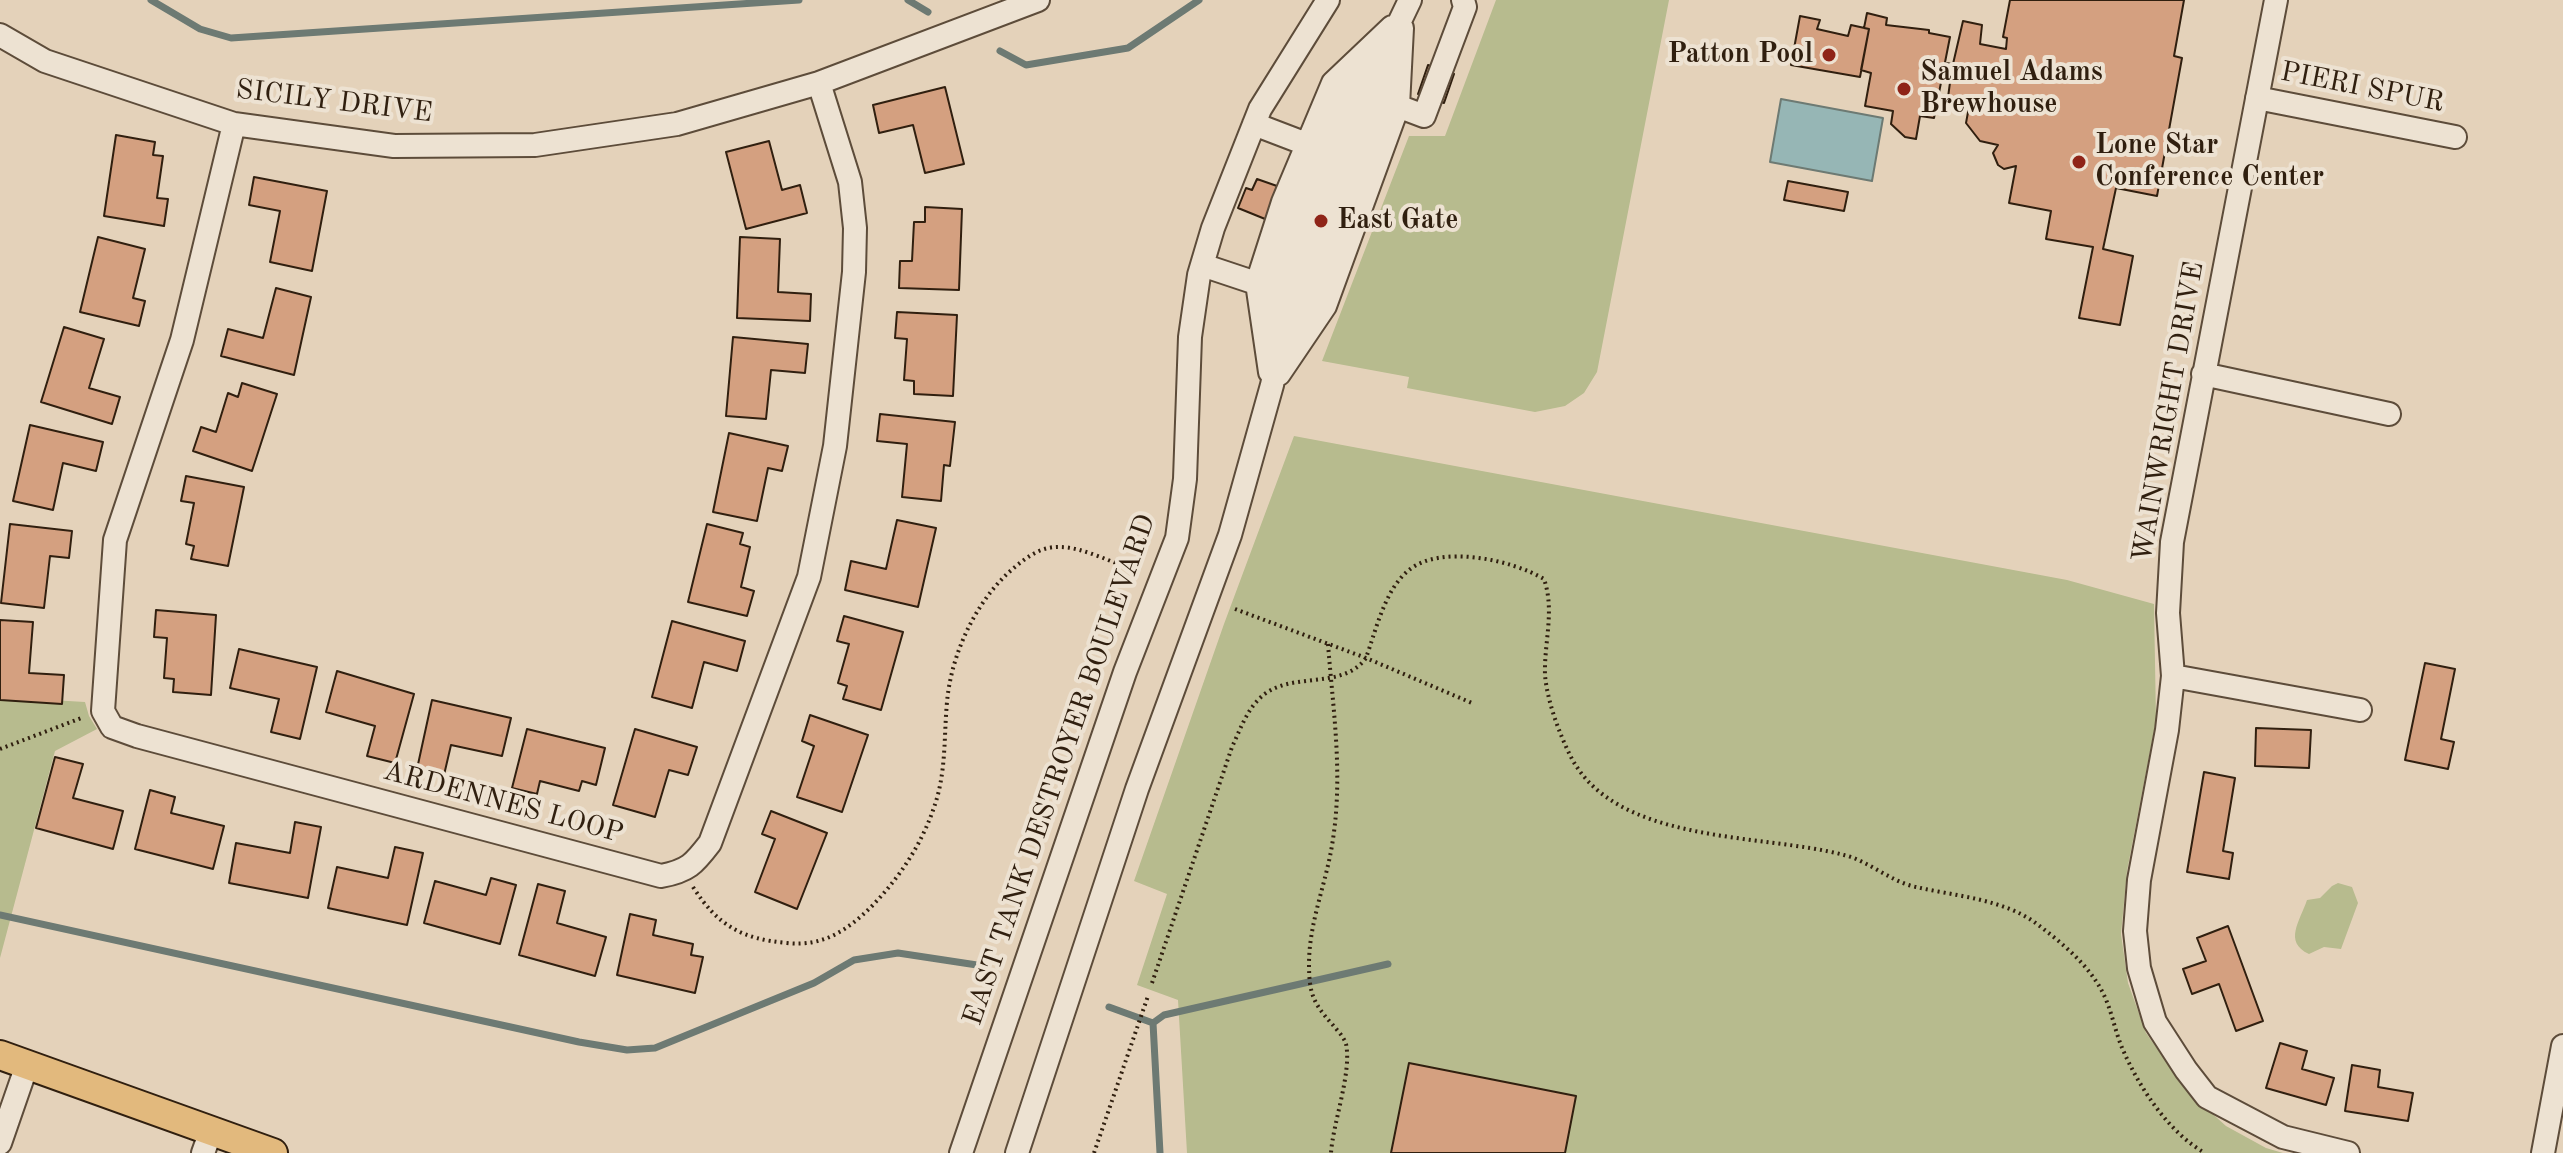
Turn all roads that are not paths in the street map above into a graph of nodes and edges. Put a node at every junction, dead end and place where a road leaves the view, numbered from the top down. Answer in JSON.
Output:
{"nodes":[{"id":1,"x":1328,"y":0,"type":"edge"},
{"id":2,"x":1463,"y":0,"type":"edge"},
{"id":3,"x":2276,"y":0,"type":"edge"},
{"id":4,"x":1035,"y":1,"type":"edge"},
{"id":5,"x":1406,"y":8,"type":"edge"},
{"id":6,"x":0,"y":35,"type":"edge"},
{"id":7,"x":819,"y":83,"type":"junction"},
{"id":8,"x":1365,"y":94,"type":"junction"},
{"id":9,"x":2257,"y":98,"type":"junction"},
{"id":10,"x":234,"y":124,"type":"junction"},
{"id":11,"x":1254,"y":124,"type":"junction"},
{"id":12,"x":2455,"y":137,"type":"dead end"},
{"id":13,"x":1341,"y":157,"type":"junction"},
{"id":14,"x":1202,"y":265,"type":"junction"},
{"id":15,"x":1291,"y":295,"type":"junction"},
{"id":16,"x":2203,"y":374,"type":"junction"},
{"id":17,"x":1272,"y":385,"type":"junction"},
{"id":18,"x":2389,"y":414,"type":"dead end"},
{"id":19,"x":2173,"y":676,"type":"junction"},
{"id":20,"x":2360,"y":710,"type":"dead end"},
{"id":21,"x":2563,"y":1046,"type":"edge"},
{"id":22,"x":0,"y":1055,"type":"edge"},
{"id":23,"x":27,"y":1065,"type":"junction"},
{"id":24,"x":207,"y":1142,"type":"edge"},
{"id":25,"x":0,"y":1143,"type":"edge"},
{"id":26,"x":271,"y":1153,"type":"edge"},
{"id":27,"x":961,"y":1153,"type":"edge"},
{"id":28,"x":1017,"y":1153,"type":"edge"},
{"id":29,"x":2348,"y":1153,"type":"edge"},
{"id":30,"x":2543,"y":1153,"type":"edge"}],
"edges":[{"from":1,"to":11,"type":"street","name":"EAST TANK DESTROYER BOULEVARD"},
{"from":2,"to":8,"type":"street"},
{"from":3,"to":9,"type":"street","name":"WAINWRIGHT DRIVE"},
{"from":4,"to":7,"type":"street","name":"SICILY DRIVE"},
{"from":5,"to":8,"type":"street"},
{"from":5,"to":8,"type":"street"},
{"from":5,"to":8,"type":"street"},
{"from":6,"to":10,"type":"street","name":"SICILY DRIVE"},
{"from":7,"to":10,"type":"street","name":"SICILY DRIVE"},
{"from":7,"to":10,"type":"street","name":"ARDENNES LOOP"},
{"from":8,"to":13,"type":"street"},
{"from":8,"to":13,"type":"street"},
{"from":8,"to":13,"type":"street"},
{"from":9,"to":12,"type":"street","name":"PIERI SPUR"},
{"from":9,"to":16,"type":"street","name":"WAINWRIGHT DRIVE"},
{"from":11,"to":13,"type":"street"},
{"from":11,"to":14,"type":"street","name":"EAST TANK DESTROYER BOULEVARD"},
{"from":13,"to":15,"type":"street"},
{"from":13,"to":15,"type":"street"},
{"from":13,"to":15,"type":"street"},
{"from":14,"to":15,"type":"street"},
{"from":14,"to":27,"type":"street","name":"EAST TANK DESTROYER BOULEVARD"},
{"from":15,"to":17,"type":"street"},
{"from":15,"to":17,"type":"street"},
{"from":15,"to":17,"type":"street"},
{"from":16,"to":18,"type":"street"},
{"from":16,"to":19,"type":"street","name":"WAINWRIGHT DRIVE"},
{"from":17,"to":28,"type":"street"},
{"from":19,"to":20,"type":"street"},
{"from":19,"to":29,"type":"street","name":"WAINWRIGHT DRIVE"},
{"from":21,"to":30,"type":"street"},
{"from":22,"to":23,"type":"main road"},
{"from":23,"to":24,"type":"main road"},
{"from":23,"to":25,"type":"street"},
{"from":24,"to":26,"type":"main road"}]}
